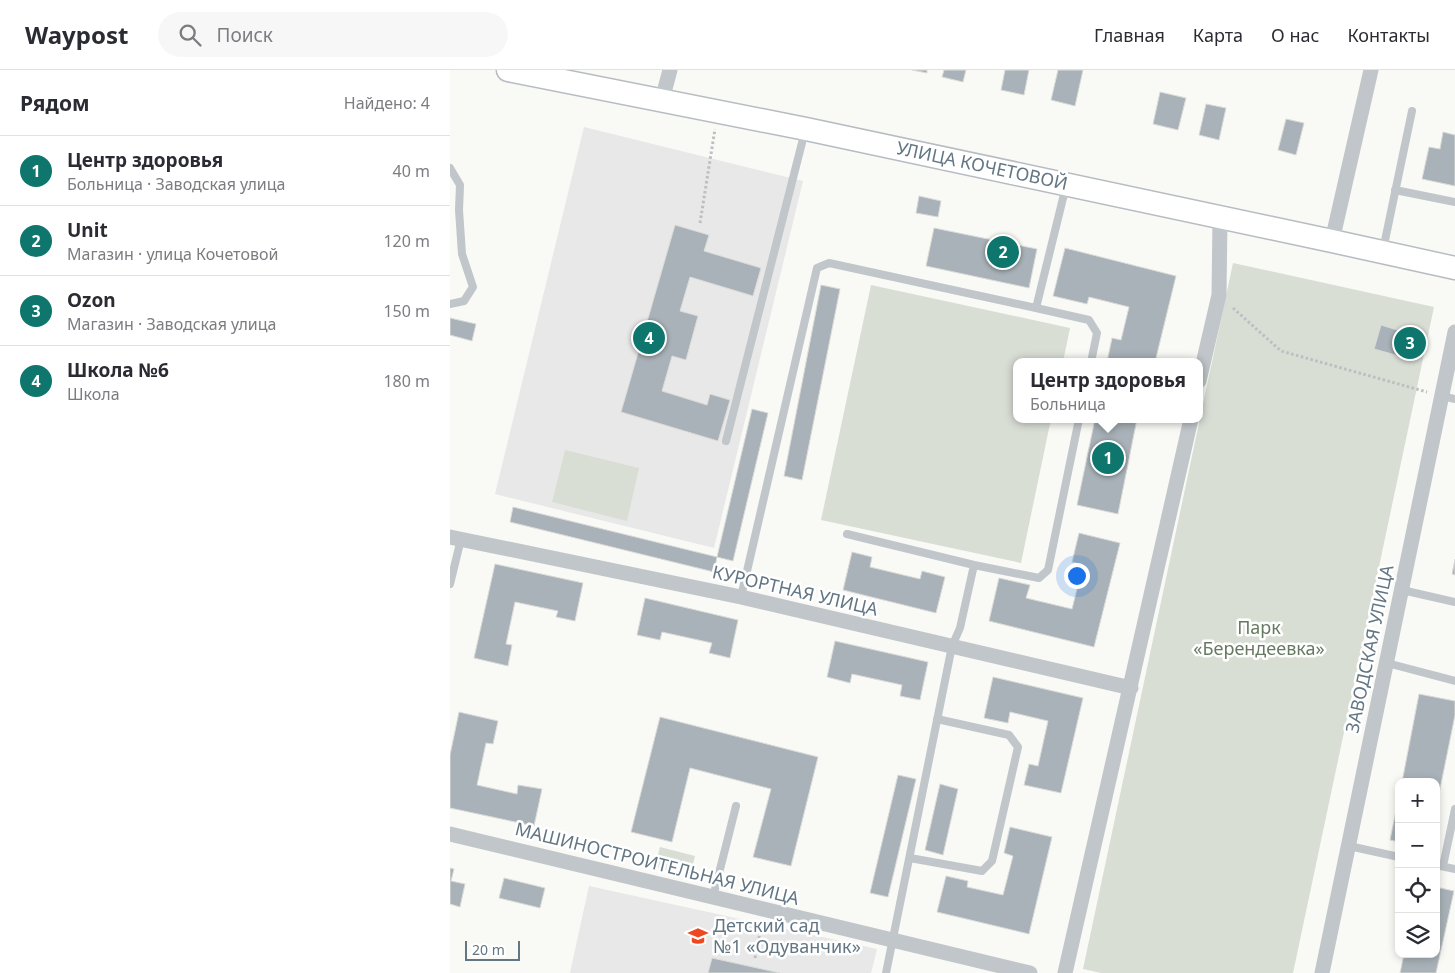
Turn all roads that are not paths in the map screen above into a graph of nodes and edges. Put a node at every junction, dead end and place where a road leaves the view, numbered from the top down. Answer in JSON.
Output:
{"nodes":[{"id":1,"x":508,"y":70,"type":"edge"},
{"id":2,"x":670,"y":70,"type":"edge"},
{"id":3,"x":1371,"y":70,"type":"edge"},
{"id":4,"x":662,"y":100,"type":"junction"},
{"id":5,"x":1412,"y":111,"type":"dead end"},
{"id":6,"x":806,"y":129,"type":"junction"},
{"id":7,"x":450,"y":168,"type":"edge"},
{"id":8,"x":1067,"y":184,"type":"junction"},
{"id":9,"x":1395,"y":190,"type":"junction"},
{"id":10,"x":1455,"y":202,"type":"edge"},
{"id":11,"x":459,"y":210,"type":"junction"},
{"id":12,"x":450,"y":214,"type":"edge"},
{"id":13,"x":1220,"y":218,"type":"junction"},
{"id":14,"x":1332,"y":241,"type":"junction"},
{"id":15,"x":1382,"y":252,"type":"junction"},
{"id":16,"x":1455,"y":268,"type":"edge"},
{"id":17,"x":450,"y":304,"type":"edge"},
{"id":18,"x":1036,"y":308,"type":"junction"},
{"id":19,"x":1455,"y":332,"type":"edge"},
{"id":20,"x":1092,"y":358,"type":"edge"},
{"id":21,"x":1203,"y":363,"type":"edge"},
{"id":22,"x":1448,"y":398,"type":"edge"},
{"id":23,"x":1078,"y":423,"type":"edge"},
{"id":24,"x":1190,"y":423,"type":"edge"},
{"id":25,"x":726,"y":441,"type":"dead end"},
{"id":26,"x":848,"y":534,"type":"dead end"},
{"id":27,"x":456,"y":538,"type":"edge"},
{"id":28,"x":974,"y":564,"type":"junction"},
{"id":29,"x":450,"y":584,"type":"edge"},
{"id":30,"x":1402,"y":590,"type":"junction"},
{"id":31,"x":741,"y":597,"type":"junction"},
{"id":32,"x":1455,"y":602,"type":"edge"},
{"id":33,"x":952,"y":646,"type":"junction"},
{"id":34,"x":1386,"y":663,"type":"junction"},
{"id":35,"x":1455,"y":680,"type":"edge"},
{"id":36,"x":1131,"y":688,"type":"junction"},
{"id":37,"x":937,"y":719,"type":"junction"},
{"id":38,"x":736,"y":806,"type":"dead end"},
{"id":39,"x":1455,"y":809,"type":"edge"},
{"id":40,"x":450,"y":834,"type":"edge"},
{"id":41,"x":1349,"y":846,"type":"junction"},
{"id":42,"x":1395,"y":856,"type":"edge"},
{"id":43,"x":910,"y":858,"type":"junction"},
{"id":44,"x":1440,"y":862,"type":"edge"},
{"id":45,"x":1440,"y":866,"type":"edge"},
{"id":46,"x":1455,"y":869,"type":"edge"},
{"id":47,"x":713,"y":897,"type":"junction"},
{"id":48,"x":894,"y":940,"type":"junction"},
{"id":49,"x":886,"y":973,"type":"edge"},
{"id":50,"x":1030,"y":973,"type":"edge"},
{"id":51,"x":1065,"y":973,"type":"edge"},
{"id":52,"x":1322,"y":973,"type":"edge"}],
"edges":[{"from":1,"to":4,"type":"main road","name":"УЛИЦА КОЧЕТОВОЙ"},
{"from":2,"to":4,"type":"street"},
{"from":3,"to":14,"type":"street"},
{"from":4,"to":6,"type":"main road","name":"УЛИЦА КОЧЕТОВОЙ"},
{"from":5,"to":9,"type":"lane"},
{"from":6,"to":8,"type":"main road","name":"УЛИЦА КОЧЕТОВОЙ"},
{"from":6,"to":25,"type":"lane"},
{"from":7,"to":11,"type":"lane"},
{"from":8,"to":13,"type":"main road","name":"УЛИЦА КОЧЕТОВОЙ"},
{"from":8,"to":18,"type":"lane"},
{"from":9,"to":10,"type":"lane"},
{"from":9,"to":15,"type":"lane"},
{"from":11,"to":12,"type":"lane"},
{"from":11,"to":17,"type":"lane"},
{"from":13,"to":14,"type":"main road","name":"УЛИЦА КОЧЕТОВОЙ"},
{"from":13,"to":21,"type":"street"},
{"from":14,"to":15,"type":"main road","name":"УЛИЦА КОЧЕТОВОЙ"},
{"from":15,"to":16,"type":"main road","name":"УЛИЦА КОЧЕТОВОЙ"},
{"from":18,"to":20,"type":"lane"},
{"from":18,"to":31,"type":"lane"},
{"from":19,"to":22,"type":"street","name":"ЗАВОДСКАЯ УЛИЦА"},
{"from":22,"to":30,"type":"street","name":"ЗАВОДСКАЯ УЛИЦА"},
{"from":23,"to":28,"type":"lane"},
{"from":24,"to":36,"type":"street"},
{"from":26,"to":28,"type":"lane"},
{"from":27,"to":29,"type":"lane"},
{"from":27,"to":31,"type":"street","name":"КУРОРТНАЯ УЛИЦА"},
{"from":28,"to":33,"type":"lane"},
{"from":30,"to":32,"type":"lane"},
{"from":30,"to":34,"type":"street","name":"ЗАВОДСКАЯ УЛИЦА"},
{"from":31,"to":33,"type":"street","name":"КУРОРТНАЯ УЛИЦА"},
{"from":33,"to":36,"type":"street","name":"КУРОРТНАЯ УЛИЦА"},
{"from":33,"to":37,"type":"lane"},
{"from":34,"to":35,"type":"lane"},
{"from":34,"to":41,"type":"street","name":"ЗАВОДСКАЯ УЛИЦА"},
{"from":36,"to":51,"type":"street"},
{"from":37,"to":43,"type":"lane"},
{"from":37,"to":43,"type":"lane"},
{"from":38,"to":47,"type":"lane"},
{"from":39,"to":44,"type":"lane"},
{"from":40,"to":47,"type":"street","name":"МАШИНОСТРОИТЕЛЬНАЯ УЛИЦА"},
{"from":41,"to":42,"type":"lane"},
{"from":41,"to":52,"type":"street","name":"ЗАВОДСКАЯ УЛИЦА"},
{"from":43,"to":48,"type":"lane"},
{"from":45,"to":46,"type":"lane"},
{"from":47,"to":48,"type":"street","name":"МАШИНОСТРОИТЕЛЬНАЯ УЛИЦА"},
{"from":48,"to":49,"type":"lane"},
{"from":48,"to":50,"type":"street","name":"МАШИНОСТРОИТЕЛЬНАЯ УЛИЦА"}]}
